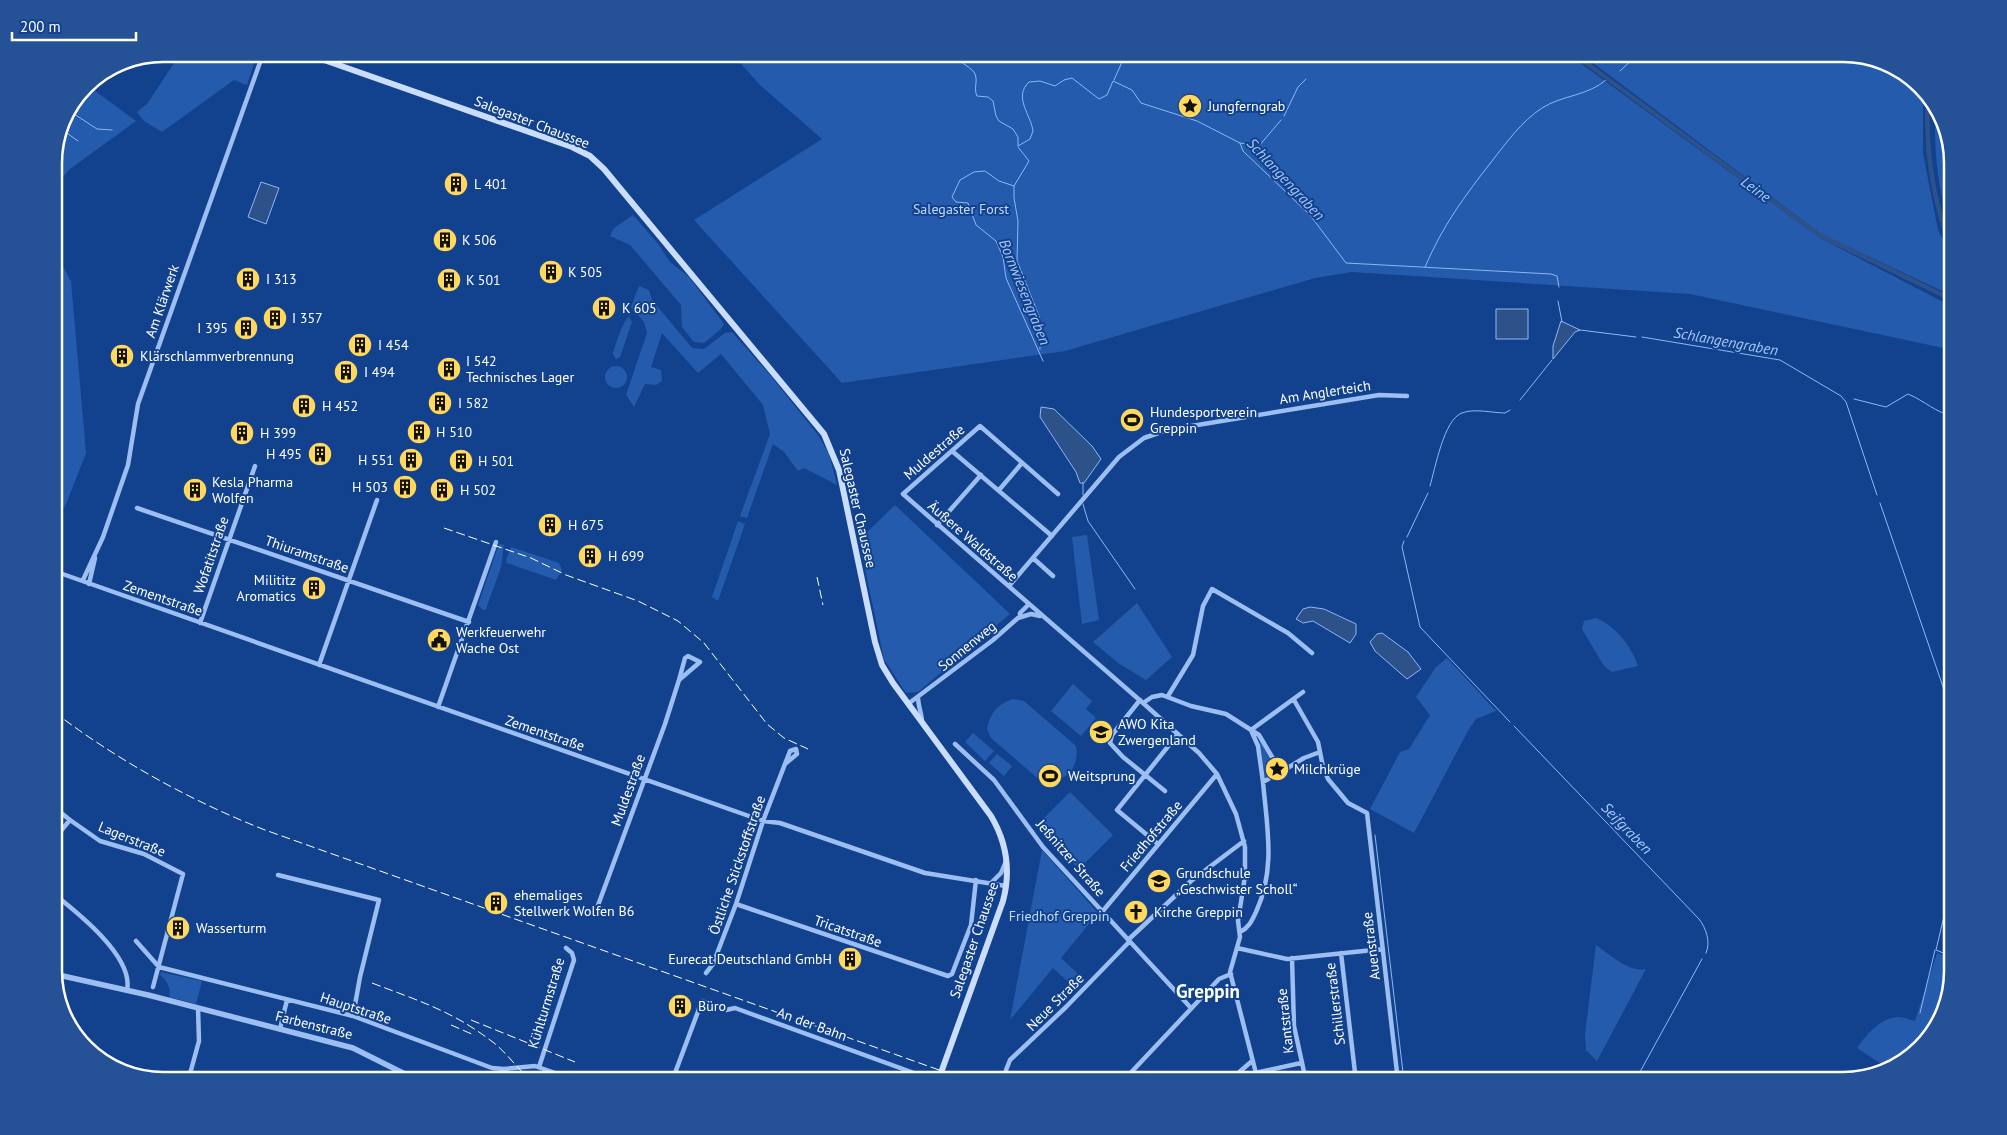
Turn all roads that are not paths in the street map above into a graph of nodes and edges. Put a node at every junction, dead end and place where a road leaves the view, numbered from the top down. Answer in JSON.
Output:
{"nodes":[{"id":1,"x":260,"y":63,"type":"edge"},
{"id":2,"x":332,"y":63,"type":"edge"},
{"id":3,"x":1407,"y":396,"type":"dead end"},
{"id":4,"x":952,"y":451,"type":"junction"},
{"id":5,"x":1022,"y":464,"type":"junction"},
{"id":6,"x":254,"y":466,"type":"dead end"},
{"id":7,"x":980,"y":475,"type":"junction"},
{"id":8,"x":999,"y":490,"type":"junction"},
{"id":9,"x":903,"y":494,"type":"joint"},
{"id":10,"x":1058,"y":494,"type":"dead end"},
{"id":11,"x":376,"y":500,"type":"dead end"},
{"id":12,"x":138,"y":508,"type":"dead end"},
{"id":13,"x":937,"y":525,"type":"junction"},
{"id":14,"x":1052,"y":536,"type":"junction"},
{"id":15,"x":229,"y":539,"type":"junction"},
{"id":16,"x":496,"y":543,"type":"dead end"},
{"id":17,"x":95,"y":558,"type":"junction"},
{"id":18,"x":1033,"y":558,"type":"junction"},
{"id":19,"x":63,"y":574,"type":"edge"},
{"id":20,"x":1053,"y":576,"type":"dead end"},
{"id":21,"x":83,"y":580,"type":"junction"},
{"id":22,"x":348,"y":580,"type":"junction"},
{"id":23,"x":89,"y":584,"type":"junction"},
{"id":24,"x":1009,"y":586,"type":"junction"},
{"id":25,"x":1029,"y":604,"type":"junction"},
{"id":26,"x":1041,"y":616,"type":"junction"},
{"id":27,"x":1020,"y":617,"type":"junction"},
{"id":28,"x":469,"y":622,"type":"junction"},
{"id":29,"x":200,"y":623,"type":"junction"},
{"id":30,"x":1312,"y":653,"type":"dead end"},
{"id":31,"x":319,"y":665,"type":"junction"},
{"id":32,"x":679,"y":680,"type":"junction"},
{"id":33,"x":1303,"y":692,"type":"dead end"},
{"id":34,"x":1168,"y":696,"type":"junction"},
{"id":35,"x":918,"y":697,"type":"junction"},
{"id":36,"x":1294,"y":700,"type":"junction"},
{"id":37,"x":1142,"y":702,"type":"junction"},
{"id":38,"x":908,"y":704,"type":"junction"},
{"id":39,"x":438,"y":708,"type":"junction"},
{"id":40,"x":922,"y":722,"type":"junction"},
{"id":41,"x":1251,"y":730,"type":"junction"},
{"id":42,"x":1178,"y":734,"type":"junction"},
{"id":43,"x":955,"y":744,"type":"dead end"},
{"id":44,"x":1320,"y":752,"type":"junction"},
{"id":45,"x":785,"y":764,"type":"dead end"},
{"id":46,"x":1281,"y":772,"type":"junction"},
{"id":47,"x":1217,"y":774,"type":"junction"},
{"id":48,"x":1145,"y":775,"type":"junction"},
{"id":49,"x":644,"y":780,"type":"junction"},
{"id":50,"x":1263,"y":782,"type":"junction"},
{"id":51,"x":1164,"y":791,"type":"dead end"},
{"id":52,"x":63,"y":814,"type":"edge"},
{"id":53,"x":70,"y":820,"type":"junction"},
{"id":54,"x":763,"y":820,"type":"junction"},
{"id":55,"x":63,"y":828,"type":"edge"},
{"id":56,"x":1244,"y":841,"type":"junction"},
{"id":57,"x":1158,"y":844,"type":"junction"},
{"id":58,"x":1007,"y":860,"type":"junction"},
{"id":59,"x":278,"y":875,"type":"dead end"},
{"id":60,"x":976,"y":880,"type":"junction"},
{"id":61,"x":991,"y":883,"type":"junction"},
{"id":62,"x":1006,"y":886,"type":"junction"},
{"id":63,"x":63,"y":902,"type":"edge"},
{"id":64,"x":736,"y":904,"type":"junction"},
{"id":65,"x":597,"y":908,"type":"dead end"},
{"id":66,"x":1102,"y":912,"type":"junction"},
{"id":67,"x":1240,"y":932,"type":"junction"},
{"id":68,"x":136,"y":940,"type":"dead end"},
{"id":69,"x":1128,"y":941,"type":"junction"},
{"id":70,"x":566,"y":948,"type":"dead end"},
{"id":71,"x":1237,"y":948,"type":"junction"},
{"id":72,"x":1383,"y":949,"type":"junction"},
{"id":73,"x":1341,"y":953,"type":"junction"},
{"id":74,"x":1292,"y":958,"type":"junction"},
{"id":75,"x":159,"y":967,"type":"junction"},
{"id":76,"x":706,"y":973,"type":"dead end"},
{"id":77,"x":1231,"y":974,"type":"junction"},
{"id":78,"x":63,"y":976,"type":"edge"},
{"id":79,"x":153,"y":987,"type":"dead end"},
{"id":80,"x":127,"y":990,"type":"junction"},
{"id":81,"x":287,"y":1000,"type":"junction"},
{"id":82,"x":198,"y":1008,"type":"junction"},
{"id":83,"x":1191,"y":1008,"type":"junction"},
{"id":84,"x":353,"y":1016,"type":"junction"},
{"id":85,"x":280,"y":1029,"type":"junction"},
{"id":86,"x":1252,"y":1061,"type":"junction"},
{"id":87,"x":1301,"y":1063,"type":"junction"},
{"id":88,"x":539,"y":1067,"type":"junction"},
{"id":89,"x":190,"y":1072,"type":"edge"},
{"id":90,"x":402,"y":1072,"type":"edge"},
{"id":91,"x":553,"y":1072,"type":"edge"},
{"id":92,"x":675,"y":1072,"type":"edge"},
{"id":93,"x":911,"y":1072,"type":"edge"},
{"id":94,"x":941,"y":1072,"type":"edge"},
{"id":95,"x":1006,"y":1072,"type":"edge"},
{"id":96,"x":1131,"y":1072,"type":"edge"},
{"id":97,"x":1239,"y":1072,"type":"edge"},
{"id":98,"x":1255,"y":1072,"type":"edge"},
{"id":99,"x":1260,"y":1072,"type":"edge"},
{"id":100,"x":1304,"y":1072,"type":"edge"},
{"id":101,"x":1355,"y":1072,"type":"edge"},
{"id":102,"x":1397,"y":1072,"type":"edge"}],
"edges":[{"from":1,"to":17,"type":"street","name":"Am Klärwerk"},
{"from":2,"to":38,"type":"main road","name":"Salegaster Chaussee"},
{"from":3,"to":14,"type":"street","name":"Am Anglerteich"},
{"from":4,"to":5,"type":"street","name":"Muldestraße"},
{"from":4,"to":7,"type":"street"},
{"from":4,"to":9,"type":"street","name":"Muldestraße"},
{"from":5,"to":8,"type":"street"},
{"from":5,"to":10,"type":"street"},
{"from":6,"to":15,"type":"street","name":"Wofatitstraße"},
{"from":7,"to":8,"type":"street"},
{"from":7,"to":13,"type":"street"},
{"from":8,"to":14,"type":"street"},
{"from":9,"to":13,"type":"street","name":"Äußere Waldstraße"},
{"from":11,"to":22,"type":"street"},
{"from":12,"to":15,"type":"street","name":"Thiuramstraße"},
{"from":13,"to":24,"type":"street","name":"Äußere Waldstraße"},
{"from":14,"to":18,"type":"street","name":"Am Anglerteich"},
{"from":15,"to":22,"type":"street","name":"Thiuramstraße"},
{"from":15,"to":29,"type":"street","name":"Wofatitstraße"},
{"from":16,"to":28,"type":"street"},
{"from":17,"to":21,"type":"street","name":"Am Klärwerk"},
{"from":17,"to":23,"type":"street","name":"Am Klärwerk"},
{"from":18,"to":20,"type":"street"},
{"from":18,"to":24,"type":"street","name":"Am Anglerteich"},
{"from":19,"to":21,"type":"street","name":"Zementstraße"},
{"from":21,"to":23,"type":"street","name":"Zementstraße"},
{"from":22,"to":28,"type":"street","name":"Thiuramstraße"},
{"from":22,"to":31,"type":"street"},
{"from":23,"to":29,"type":"street","name":"Zementstraße"},
{"from":24,"to":25,"type":"street","name":"Äußere Waldstraße"},
{"from":25,"to":26,"type":"street","name":"Äußere Waldstraße"},
{"from":25,"to":27,"type":"street"},
{"from":26,"to":27,"type":"street"},
{"from":26,"to":37,"type":"street","name":"Äußere Waldstraße"},
{"from":27,"to":35,"type":"street","name":"Sonnenweg"},
{"from":28,"to":39,"type":"street"},
{"from":29,"to":31,"type":"street","name":"Zementstraße"},
{"from":30,"to":34,"type":"street"},
{"from":31,"to":39,"type":"street","name":"Zementstraße"},
{"from":32,"to":32,"type":"street","name":"Muldestraße"},
{"from":32,"to":49,"type":"street","name":"Muldestraße"},
{"from":33,"to":36,"type":"street"},
{"from":34,"to":37,"type":"street"},
{"from":34,"to":41,"type":"street"},
{"from":35,"to":38,"type":"street","name":"Sonnenweg"},
{"from":35,"to":40,"type":"street"},
{"from":36,"to":41,"type":"street"},
{"from":36,"to":44,"type":"street"},
{"from":37,"to":42,"type":"street","name":"Äußere Waldstraße"},
{"from":37,"to":48,"type":"street"},
{"from":38,"to":40,"type":"main road","name":"Salegaster Chaussee"},
{"from":39,"to":49,"type":"street","name":"Zementstraße"},
{"from":40,"to":58,"type":"main road","name":"Salegaster Chaussee"},
{"from":41,"to":46,"type":"street"},
{"from":41,"to":50,"type":"street"},
{"from":42,"to":47,"type":"street","name":"Äußere Waldstraße"},
{"from":42,"to":48,"type":"street"},
{"from":43,"to":66,"type":"street","name":"Jeßnitzer Straße"},
{"from":44,"to":46,"type":"street"},
{"from":44,"to":72,"type":"street","name":"Auenstraße"},
{"from":45,"to":54,"type":"street","name":"Östliche Stickstoffstraße"},
{"from":46,"to":50,"type":"street"},
{"from":47,"to":56,"type":"street","name":"Äußere Waldstraße"},
{"from":47,"to":57,"type":"street","name":"Friedhofstraße"},
{"from":48,"to":51,"type":"street"},
{"from":48,"to":57,"type":"street"},
{"from":49,"to":54,"type":"street","name":"Zementstraße"},
{"from":49,"to":65,"type":"street","name":"Muldestraße"},
{"from":50,"to":67,"type":"street"},
{"from":52,"to":53,"type":"street","name":"Lagerstraße"},
{"from":53,"to":55,"type":"street"},
{"from":53,"to":75,"type":"street","name":"Lagerstraße"},
{"from":54,"to":60,"type":"street","name":"Zementstraße"},
{"from":54,"to":64,"type":"street","name":"Östliche Stickstoffstraße"},
{"from":56,"to":67,"type":"street","name":"Äußere Waldstraße"},
{"from":56,"to":69,"type":"street","name":"Neue Straße"},
{"from":57,"to":66,"type":"street","name":"Friedhofstraße"},
{"from":58,"to":61,"type":"street"},
{"from":58,"to":62,"type":"main road","name":"Salegaster Chaussee"},
{"from":59,"to":84,"type":"street"},
{"from":60,"to":61,"type":"street","name":"Zementstraße"},
{"from":60,"to":64,"type":"street","name":"Tricatstraße"},
{"from":61,"to":62,"type":"street","name":"Zementstraße"},
{"from":62,"to":94,"type":"main road","name":"Salegaster Chaussee"},
{"from":63,"to":80,"type":"street"},
{"from":64,"to":76,"type":"street","name":"Östliche Stickstoffstraße"},
{"from":66,"to":69,"type":"street","name":"Jeßnitzer Straße"},
{"from":67,"to":71,"type":"street","name":"Äußere Waldstraße"},
{"from":68,"to":75,"type":"street"},
{"from":69,"to":83,"type":"street","name":"Jeßnitzer Straße"},
{"from":69,"to":95,"type":"street","name":"Neue Straße"},
{"from":70,"to":88,"type":"street","name":"Kühlturmstraße"},
{"from":71,"to":74,"type":"street"},
{"from":71,"to":77,"type":"street","name":"Äußere Waldstraße"},
{"from":72,"to":73,"type":"street"},
{"from":72,"to":102,"type":"street","name":"Auenstraße"},
{"from":73,"to":74,"type":"street"},
{"from":73,"to":101,"type":"street","name":"Schillerstraße"},
{"from":74,"to":87,"type":"street","name":"Kantstraße"},
{"from":75,"to":79,"type":"street"},
{"from":75,"to":81,"type":"street","name":"Hauptstraße"},
{"from":77,"to":83,"type":"street"},
{"from":77,"to":86,"type":"street"},
{"from":78,"to":80,"type":"street","name":"Farbenstraße"},
{"from":80,"to":82,"type":"street","name":"Farbenstraße"},
{"from":81,"to":84,"type":"street","name":"Hauptstraße"},
{"from":81,"to":85,"type":"street"},
{"from":82,"to":85,"type":"street","name":"Farbenstraße"},
{"from":82,"to":89,"type":"street"},
{"from":83,"to":96,"type":"street"},
{"from":84,"to":88,"type":"street","name":"Hauptstraße"},
{"from":85,"to":90,"type":"street","name":"Farbenstraße"},
{"from":86,"to":97,"type":"street"},
{"from":86,"to":98,"type":"street"},
{"from":87,"to":99,"type":"street"},
{"from":87,"to":100,"type":"street","name":"Kantstraße"},
{"from":88,"to":91,"type":"street","name":"Hauptstraße"},
{"from":92,"to":93,"type":"street","name":"An der Bahn"}]}
